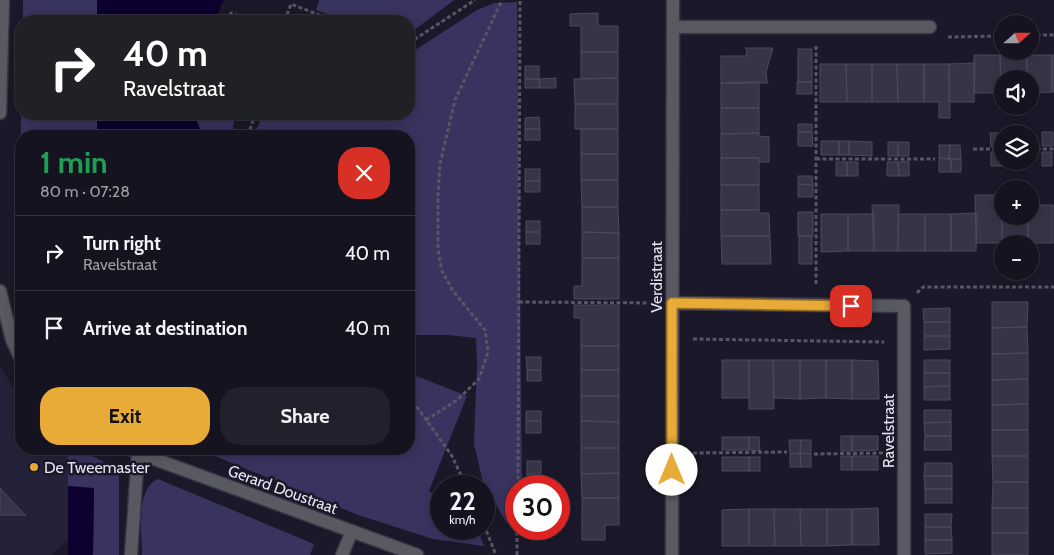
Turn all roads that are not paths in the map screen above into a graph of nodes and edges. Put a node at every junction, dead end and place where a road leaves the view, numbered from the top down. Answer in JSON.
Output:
{"nodes":[{"id":1,"x":3,"y":0,"type":"edge"},
{"id":2,"x":673,"y":0,"type":"edge"},
{"id":3,"x":930,"y":26,"type":"road end"},
{"id":4,"x":673,"y":27,"type":"junction"},
{"id":5,"x":0,"y":113,"type":"edge"},
{"id":6,"x":0,"y":291,"type":"edge"},
{"id":7,"x":672,"y":303,"type":"junction"},
{"id":8,"x":15,"y":346,"type":"edge"},
{"id":9,"x":134,"y":455,"type":"edge"},
{"id":10,"x":145,"y":455,"type":"edge"},
{"id":11,"x":352,"y":531,"type":"junction"},
{"id":12,"x":131,"y":555,"type":"edge"},
{"id":13,"x":342,"y":555,"type":"edge"},
{"id":14,"x":417,"y":555,"type":"edge"},
{"id":15,"x":672,"y":555,"type":"edge"},
{"id":16,"x":904,"y":555,"type":"edge"}],
"edges":[{"from":1,"to":5,"type":"street"},
{"from":2,"to":4,"type":"street","name":"Verdistraat"},
{"from":3,"to":4,"type":"street"},
{"from":4,"to":7,"type":"street","name":"Verdistraat"},
{"from":6,"to":8,"type":"street"},
{"from":7,"to":15,"type":"street","name":"Verdistraat"},
{"from":7,"to":16,"type":"street","name":"Ravelstraat"},
{"from":9,"to":12,"type":"street","name":"Gerard Doustraat"},
{"from":10,"to":11,"type":"street","name":"Gerard Doustraat"},
{"from":11,"to":13,"type":"street"},
{"from":11,"to":14,"type":"street","name":"Gerard Doustraat"}]}
